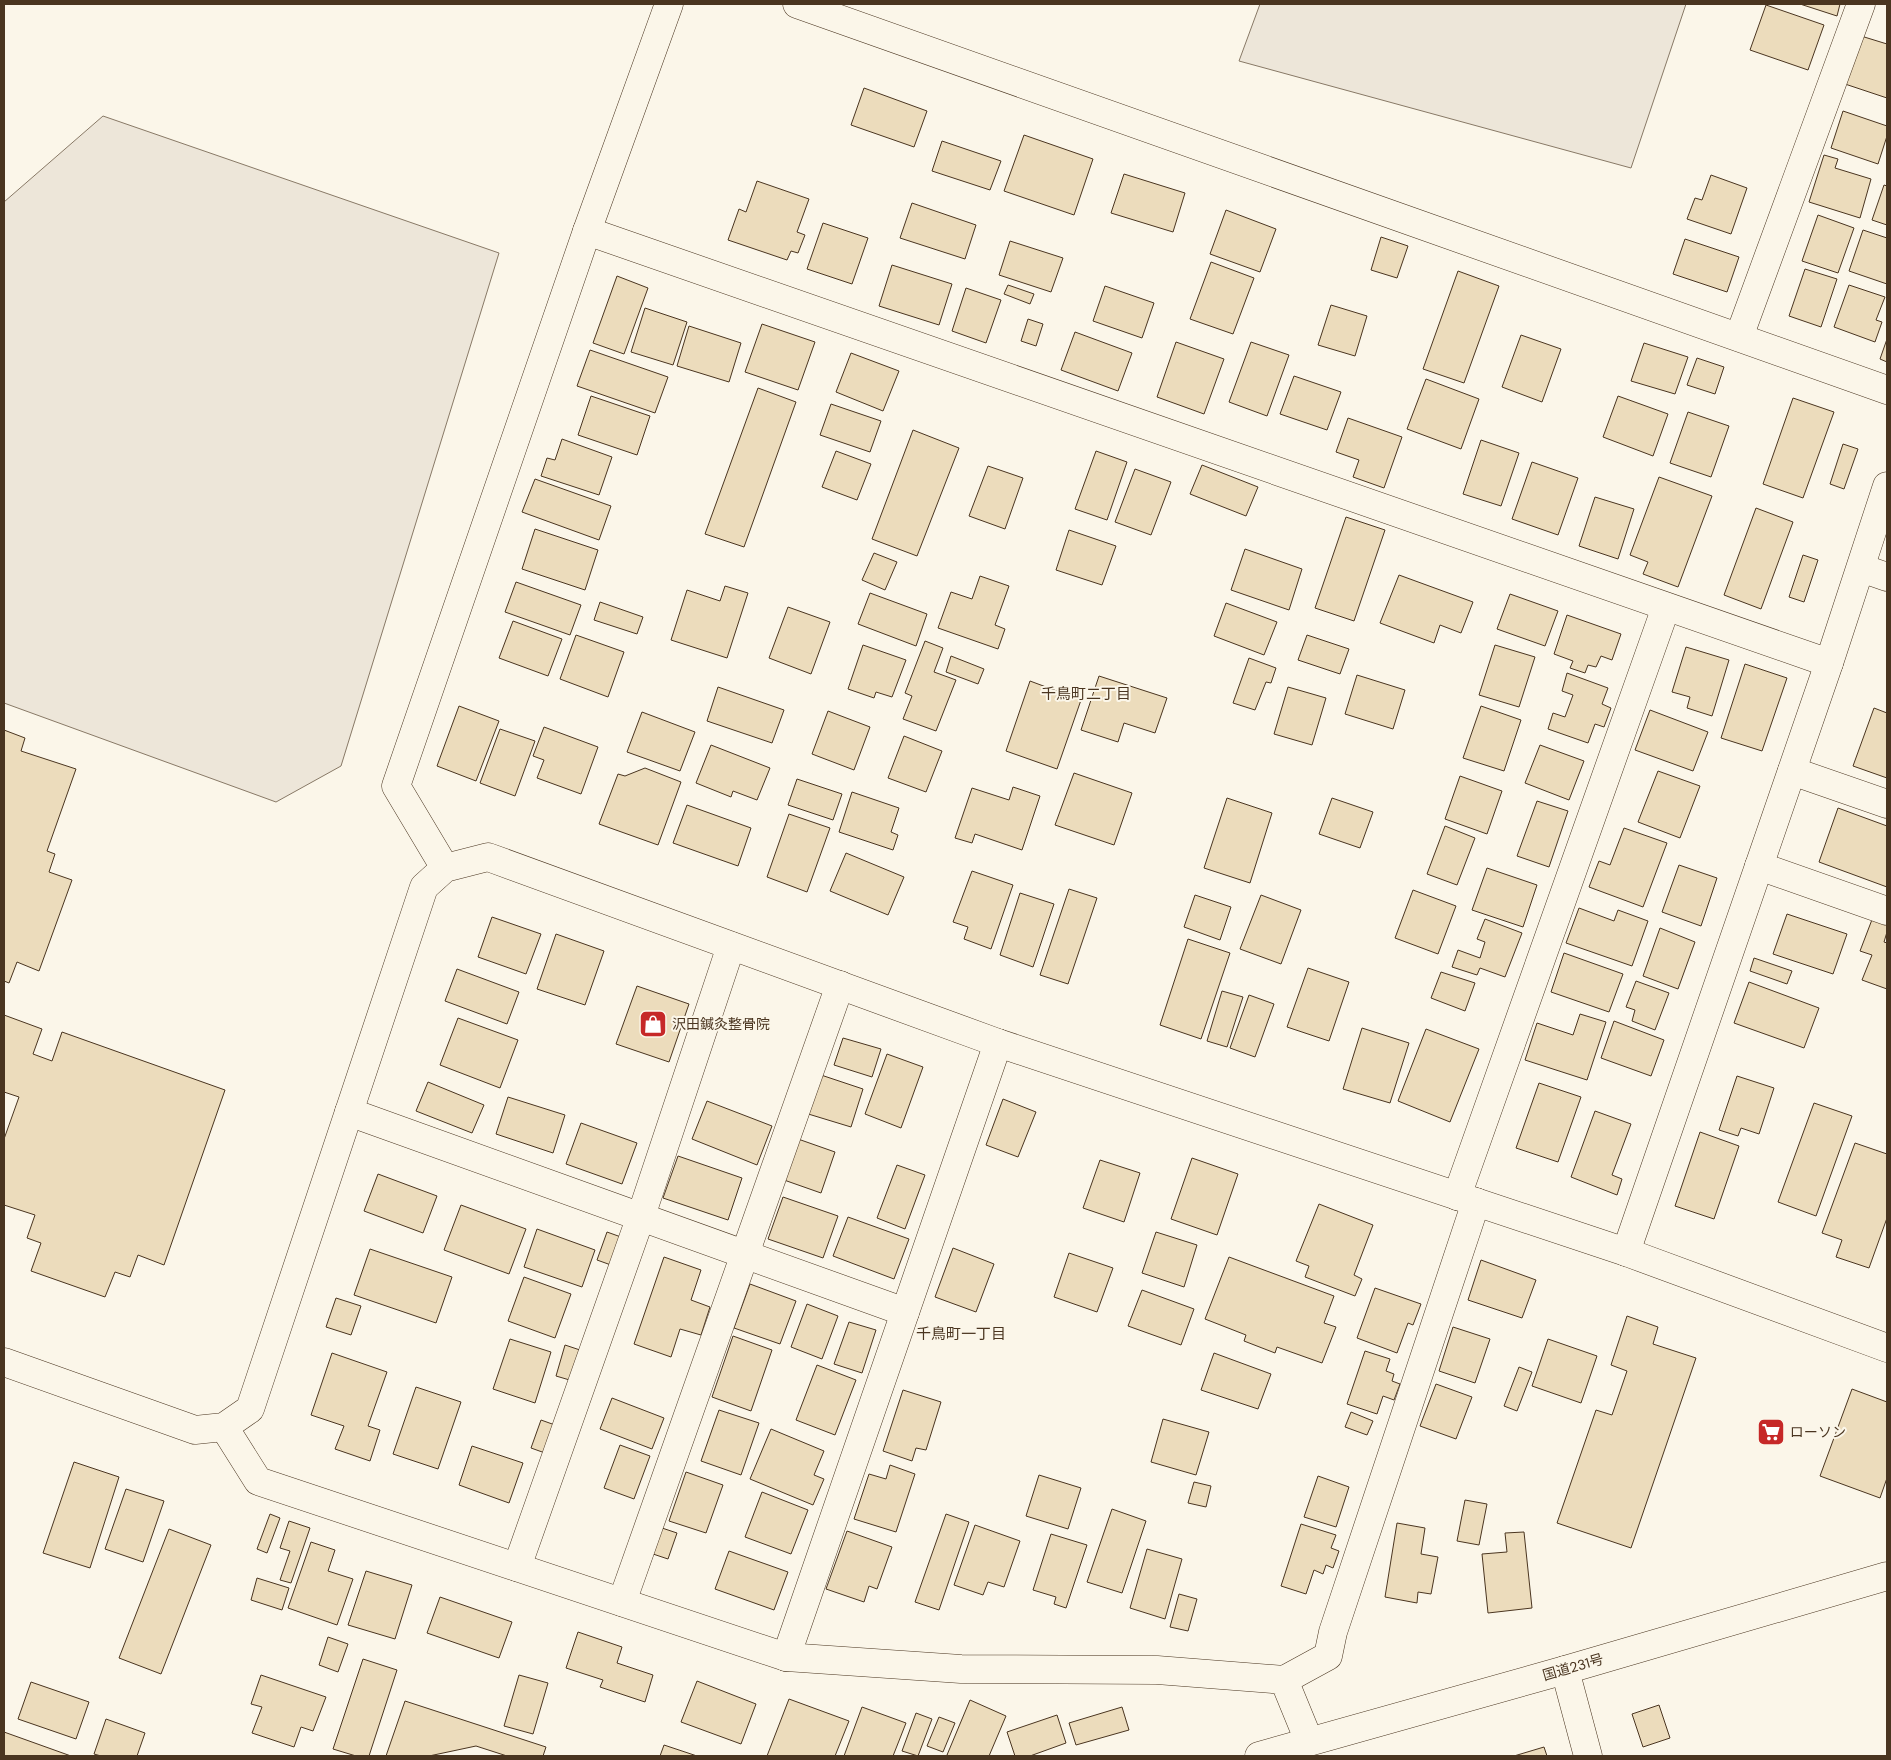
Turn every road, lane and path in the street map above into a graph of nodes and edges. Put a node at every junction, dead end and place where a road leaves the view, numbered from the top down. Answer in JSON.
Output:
{"nodes":[{"id":1,"x":669,"y":4,"type":"edge"},
{"id":2,"x":797,"y":4,"type":"edge"},
{"id":3,"x":1861,"y":4,"type":"edge"},
{"id":4,"x":587,"y":231,"type":"junction"},
{"id":5,"x":1739,"y":337,"type":"junction"},
{"id":6,"x":1887,"y":390,"type":"edge"},
{"id":7,"x":1887,"y":486,"type":"edge"},
{"id":8,"x":1861,"y":568,"type":"junction"},
{"id":9,"x":1887,"y":577,"type":"edge"},
{"id":10,"x":1666,"y":606,"type":"junction"},
{"id":11,"x":1829,"y":663,"type":"junction"},
{"id":12,"x":1792,"y":771,"type":"junction"},
{"id":13,"x":1887,"y":804,"type":"edge"},
{"id":14,"x":1759,"y":866,"type":"junction"},
{"id":15,"x":446,"y":868,"type":"junction"},
{"id":16,"x":1887,"y":911,"type":"edge"},
{"id":17,"x":731,"y":946,"type":"junction"},
{"id":18,"x":840,"y":985,"type":"junction"},
{"id":19,"x":998,"y":1043,"type":"junction"},
{"id":20,"x":349,"y":1112,"type":"junction"},
{"id":21,"x":1466,"y":1199,"type":"junction"},
{"id":22,"x":641,"y":1216,"type":"junction"},
{"id":23,"x":1626,"y":1252,"type":"junction"},
{"id":24,"x":745,"y":1254,"type":"junction"},
{"id":25,"x":905,"y":1312,"type":"junction"},
{"id":26,"x":1887,"y":1348,"type":"edge"},
{"id":27,"x":4,"y":1362,"type":"edge"},
{"id":28,"x":224,"y":1427,"type":"junction"},
{"id":29,"x":517,"y":1567,"type":"junction"},
{"id":30,"x":1887,"y":1576,"type":"edge"},
{"id":31,"x":622,"y":1602,"type":"junction"},
{"id":32,"x":786,"y":1657,"type":"junction"},
{"id":33,"x":1565,"y":1670,"type":"junction"},
{"id":34,"x":1284,"y":1680,"type":"junction"},
{"id":35,"x":1309,"y":1741,"type":"junction"},
{"id":36,"x":1259,"y":1756,"type":"edge"},
{"id":37,"x":1588,"y":1756,"type":"edge"}],
"edges":[{"from":1,"to":4,"type":"main road"},
{"from":2,"to":5,"type":"main road"},
{"from":3,"to":5,"type":"main road"},
{"from":4,"to":10,"type":"main road"},
{"from":4,"to":15,"type":"main road"},
{"from":5,"to":6,"type":"main road"},
{"from":7,"to":8,"type":"main road"},
{"from":8,"to":9,"type":"main road"},
{"from":8,"to":11,"type":"main road"},
{"from":10,"to":11,"type":"main road"},
{"from":10,"to":21,"type":"main road"},
{"from":11,"to":12,"type":"main road"},
{"from":12,"to":13,"type":"main road"},
{"from":12,"to":14,"type":"main road"},
{"from":14,"to":16,"type":"main road"},
{"from":14,"to":23,"type":"main road"},
{"from":15,"to":17,"type":"main road"},
{"from":15,"to":20,"type":"main road"},
{"from":17,"to":18,"type":"main road"},
{"from":17,"to":22,"type":"main road"},
{"from":18,"to":19,"type":"main road"},
{"from":18,"to":24,"type":"main road"},
{"from":19,"to":21,"type":"main road"},
{"from":19,"to":25,"type":"main road"},
{"from":20,"to":22,"type":"main road"},
{"from":20,"to":28,"type":"main road"},
{"from":21,"to":23,"type":"main road"},
{"from":21,"to":34,"type":"main road"},
{"from":22,"to":24,"type":"main road"},
{"from":22,"to":29,"type":"main road"},
{"from":23,"to":26,"type":"main road"},
{"from":24,"to":25,"type":"main road"},
{"from":24,"to":31,"type":"main road"},
{"from":25,"to":32,"type":"main road"},
{"from":27,"to":28,"type":"main road"},
{"from":28,"to":29,"type":"main road"},
{"from":29,"to":31,"type":"main road"},
{"from":30,"to":33,"type":"main road","name":"国道231号"},
{"from":31,"to":32,"type":"main road"},
{"from":32,"to":34,"type":"main road"},
{"from":33,"to":35,"type":"main road","name":"国道231号"},
{"from":33,"to":37,"type":"main road"},
{"from":34,"to":35,"type":"main road"},
{"from":35,"to":36,"type":"main road","name":"国道231号"}]}
